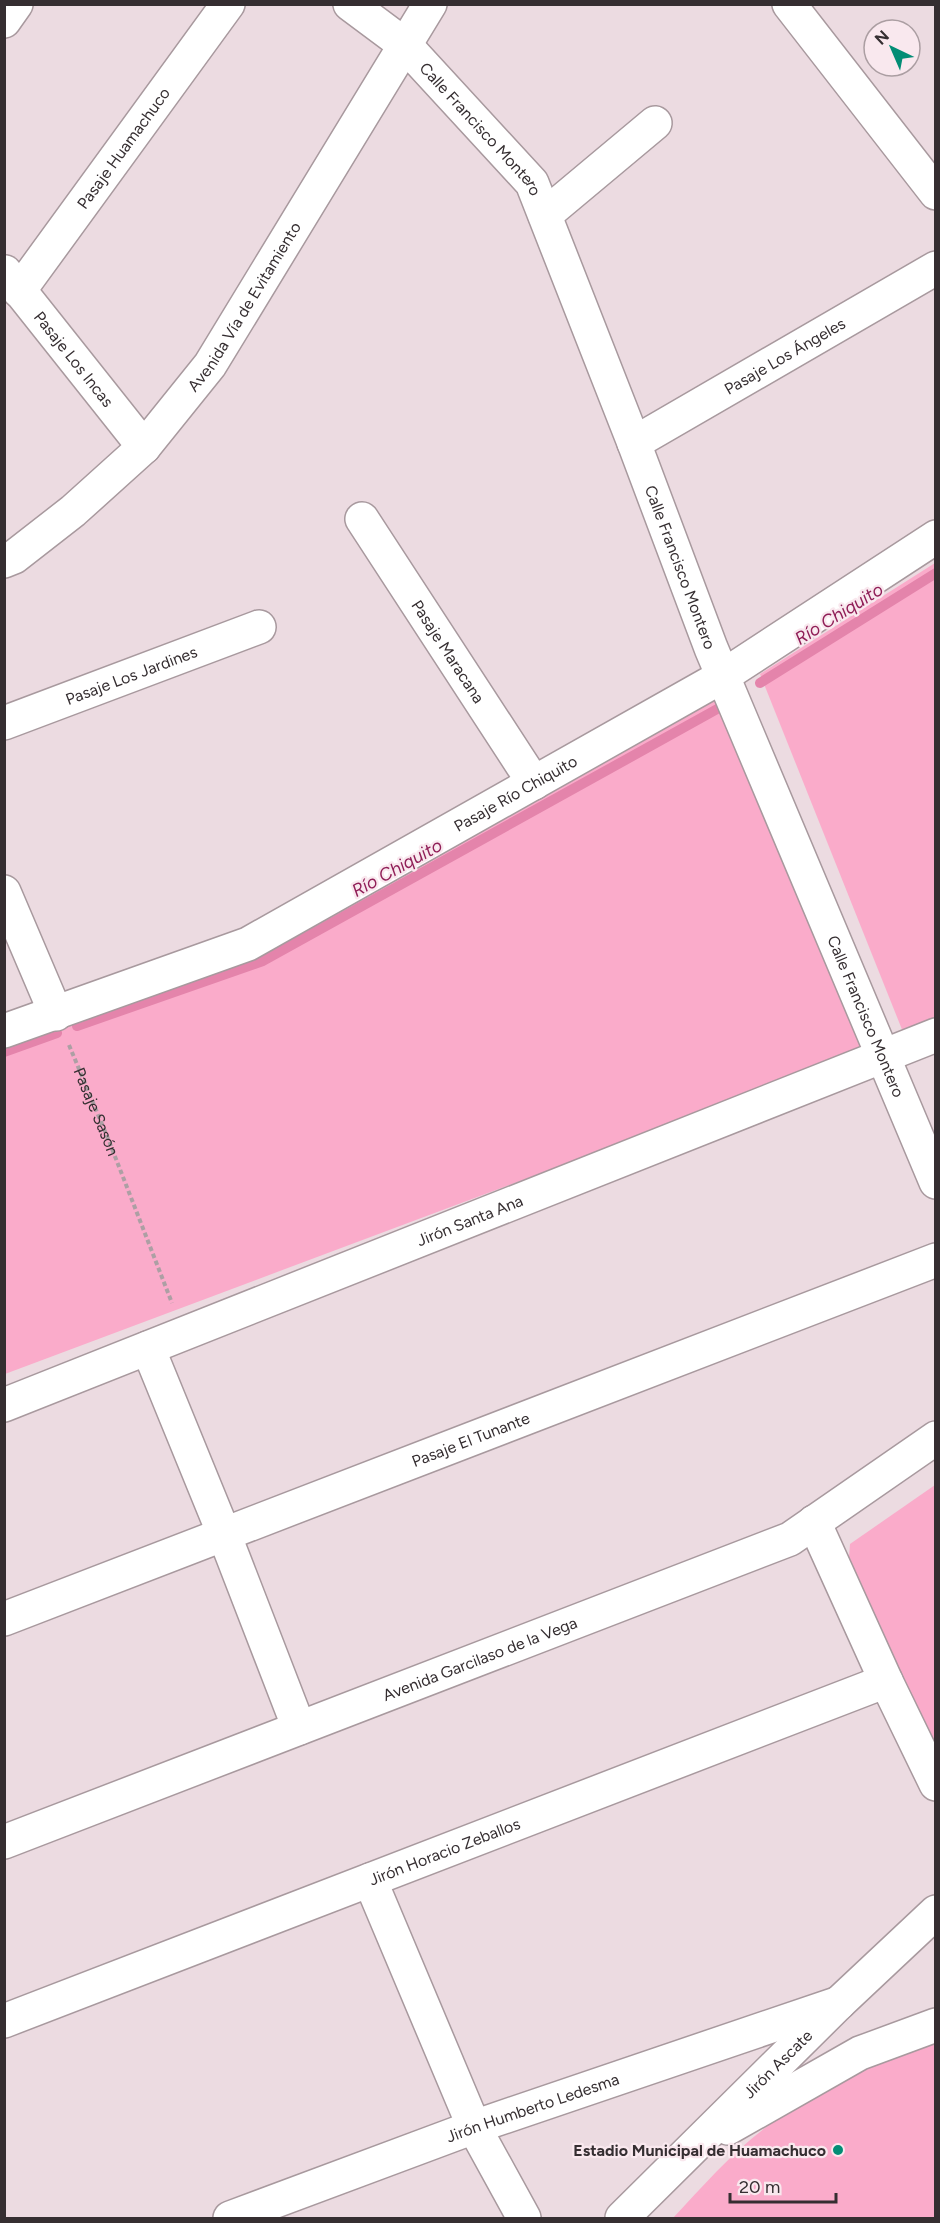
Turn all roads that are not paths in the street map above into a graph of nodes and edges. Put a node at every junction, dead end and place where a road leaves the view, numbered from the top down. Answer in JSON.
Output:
{"nodes":[{"id":1,"x":16,"y":4,"type":"edge"},
{"id":2,"x":228,"y":4,"type":"edge"},
{"id":3,"x":350,"y":4,"type":"edge"},
{"id":4,"x":430,"y":4,"type":"edge"},
{"id":5,"x":789,"y":4,"type":"edge"},
{"id":6,"x":4,"y":21,"type":"edge"},
{"id":7,"x":405,"y":45,"type":"junction"},
{"id":8,"x":656,"y":123,"type":"dead end"},
{"id":9,"x":936,"y":193,"type":"edge"},
{"id":10,"x":545,"y":214,"type":"junction"},
{"id":11,"x":936,"y":268,"type":"edge"},
{"id":12,"x":12,"y":281,"type":"edge"},
{"id":13,"x":634,"y":443,"type":"junction"},
{"id":14,"x":144,"y":447,"type":"junction"},
{"id":15,"x":362,"y":519,"type":"dead end"},
{"id":16,"x":936,"y":537,"type":"edge"},
{"id":17,"x":4,"y":561,"type":"edge"},
{"id":18,"x":259,"y":627,"type":"dead end"},
{"id":19,"x":723,"y":676,"type":"junction"},
{"id":20,"x":4,"y":723,"type":"edge"},
{"id":21,"x":534,"y":783,"type":"junction"},
{"id":22,"x":4,"y":892,"type":"edge"},
{"id":23,"x":56,"y":1014,"type":"junction"},
{"id":24,"x":4,"y":1032,"type":"edge"},
{"id":25,"x":936,"y":1035,"type":"edge"},
{"id":26,"x":882,"y":1057,"type":"junction"},
{"id":27,"x":936,"y":1182,"type":"edge"},
{"id":28,"x":936,"y":1260,"type":"edge"},
{"id":29,"x":148,"y":1348,"type":"junction"},
{"id":30,"x":4,"y":1405,"type":"edge"},
{"id":31,"x":936,"y":1438,"type":"edge"},
{"id":32,"x":814,"y":1522,"type":"junction"},
{"id":33,"x":224,"y":1534,"type":"junction"},
{"id":34,"x":4,"y":1618,"type":"edge"},
{"id":35,"x":886,"y":1681,"type":"junction"},
{"id":36,"x":299,"y":1728,"type":"junction"},
{"id":37,"x":936,"y":1784,"type":"edge"},
{"id":38,"x":4,"y":1842,"type":"edge"},
{"id":39,"x":370,"y":1880,"type":"junction"},
{"id":40,"x":936,"y":1912,"type":"edge"},
{"id":41,"x":839,"y":2003,"type":"junction"},
{"id":42,"x":4,"y":2021,"type":"edge"},
{"id":43,"x":936,"y":2025,"type":"edge"},
{"id":44,"x":474,"y":2127,"type":"junction"},
{"id":45,"x":690,"y":2150,"type":"junction"},
{"id":46,"x":230,"y":2218,"type":"edge"},
{"id":47,"x":524,"y":2218,"type":"edge"},
{"id":48,"x":622,"y":2218,"type":"edge"}],
"edges":[{"from":1,"to":6,"type":"street"},
{"from":2,"to":12,"type":"street","name":"Pasaje Huamachuco"},
{"from":3,"to":7,"type":"street","name":"Calle Francisco Montero"},
{"from":4,"to":7,"type":"street","name":"Avenida Vía de Evitamiento"},
{"from":5,"to":9,"type":"street"},
{"from":7,"to":10,"type":"street","name":"Calle Francisco Montero"},
{"from":7,"to":14,"type":"street","name":"Avenida Vía de Evitamiento"},
{"from":8,"to":10,"type":"street"},
{"from":10,"to":13,"type":"street","name":"Calle Francisco Montero"},
{"from":11,"to":13,"type":"street","name":"Pasaje Los Ángeles"},
{"from":12,"to":14,"type":"street","name":"Pasaje Los Incas"},
{"from":13,"to":19,"type":"street","name":"Calle Francisco Montero"},
{"from":14,"to":17,"type":"street","name":"Avenida Vía de Evitamiento"},
{"from":15,"to":21,"type":"street","name":"Pasaje Maracana"},
{"from":16,"to":19,"type":"street","name":"Pasaje Río Chiquito"},
{"from":18,"to":20,"type":"street","name":"Pasaje Los Jardines"},
{"from":19,"to":21,"type":"street","name":"Pasaje Río Chiquito"},
{"from":19,"to":26,"type":"street","name":"Calle Francisco Montero"},
{"from":21,"to":23,"type":"street","name":"Pasaje Río Chiquito"},
{"from":22,"to":23,"type":"street"},
{"from":23,"to":24,"type":"street","name":"Pasaje Río Chiquito"},
{"from":25,"to":26,"type":"street","name":"Jirón Santa Ana"},
{"from":26,"to":27,"type":"street","name":"Calle Francisco Montero"},
{"from":26,"to":29,"type":"street","name":"Jirón Santa Ana"},
{"from":28,"to":33,"type":"street","name":"Pasaje El Tunante"},
{"from":29,"to":30,"type":"street","name":"Jirón Santa Ana"},
{"from":29,"to":33,"type":"street"},
{"from":31,"to":32,"type":"street","name":"Avenida Garcilaso de la Vega"},
{"from":32,"to":35,"type":"street"},
{"from":32,"to":36,"type":"street","name":"Avenida Garcilaso de la Vega"},
{"from":33,"to":34,"type":"street","name":"Pasaje El Tunante"},
{"from":33,"to":36,"type":"street"},
{"from":35,"to":37,"type":"street"},
{"from":35,"to":39,"type":"street","name":"Jirón Horacio Zeballos"},
{"from":36,"to":38,"type":"street","name":"Avenida Garcilaso de la Vega"},
{"from":39,"to":42,"type":"street","name":"Jirón Horacio Zeballos"},
{"from":39,"to":44,"type":"street"},
{"from":40,"to":41,"type":"street","name":"Jirón Ascate"},
{"from":41,"to":44,"type":"street","name":"Jirón Humberto Ledesma"},
{"from":41,"to":45,"type":"street","name":"Jirón Ascate"},
{"from":43,"to":45,"type":"street"},
{"from":44,"to":46,"type":"street","name":"Jirón Humberto Ledesma"},
{"from":44,"to":47,"type":"street"},
{"from":45,"to":48,"type":"street","name":"Jirón Ascate"}]}
